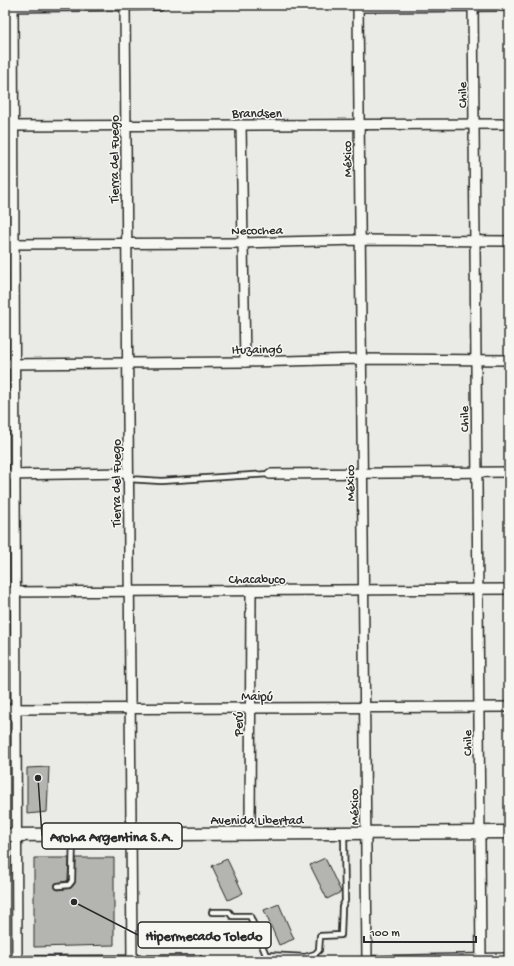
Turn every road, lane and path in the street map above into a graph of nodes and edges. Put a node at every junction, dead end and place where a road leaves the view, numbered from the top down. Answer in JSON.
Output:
{"nodes":[{"id":1,"x":125,"y":5,"type":"edge"},
{"id":2,"x":159,"y":5,"type":"edge"},
{"id":3,"x":10,"y":6,"type":"edge"},
{"id":4,"x":358,"y":6,"type":"edge"},
{"id":5,"x":473,"y":6,"type":"edge"},
{"id":6,"x":509,"y":6,"type":"edge"},
{"id":7,"x":474,"y":124,"type":"junction"},
{"id":8,"x":509,"y":124,"type":"edge"},
{"id":9,"x":126,"y":125,"type":"junction"},
{"id":10,"x":240,"y":125,"type":"junction"},
{"id":11,"x":359,"y":125,"type":"junction"},
{"id":12,"x":9,"y":126,"type":"edge"},
{"id":13,"x":360,"y":240,"type":"junction"},
{"id":14,"x":475,"y":241,"type":"junction"},
{"id":15,"x":509,"y":241,"type":"edge"},
{"id":16,"x":242,"y":243,"type":"junction"},
{"id":17,"x":9,"y":244,"type":"edge"},
{"id":18,"x":127,"y":244,"type":"junction"},
{"id":19,"x":361,"y":359,"type":"junction"},
{"id":20,"x":476,"y":360,"type":"junction"},
{"id":21,"x":509,"y":360,"type":"edge"},
{"id":22,"x":245,"y":362,"type":"junction"},
{"id":23,"x":128,"y":363,"type":"junction"},
{"id":24,"x":10,"y":364,"type":"edge"},
{"id":25,"x":477,"y":472,"type":"junction"},
{"id":26,"x":509,"y":472,"type":"edge"},
{"id":27,"x":362,"y":473,"type":"junction"},
{"id":28,"x":15,"y":474,"type":"junction"},
{"id":29,"x":270,"y":474,"type":"joint"},
{"id":30,"x":5,"y":475,"type":"edge"},
{"id":31,"x":128,"y":476,"type":"junction"},
{"id":32,"x":478,"y":589,"type":"junction"},
{"id":33,"x":509,"y":589,"type":"edge"},
{"id":34,"x":363,"y":590,"type":"junction"},
{"id":35,"x":129,"y":591,"type":"junction"},
{"id":36,"x":251,"y":591,"type":"junction"},
{"id":37,"x":5,"y":592,"type":"edge"},
{"id":38,"x":15,"y":592,"type":"junction"},
{"id":39,"x":509,"y":707,"type":"edge"},
{"id":40,"x":130,"y":708,"type":"junction"},
{"id":41,"x":250,"y":708,"type":"junction"},
{"id":42,"x":364,"y":708,"type":"junction"},
{"id":43,"x":479,"y":708,"type":"junction"},
{"id":44,"x":5,"y":709,"type":"edge"},
{"id":45,"x":16,"y":709,"type":"junction"},
{"id":46,"x":344,"y":832,"type":"junction"},
{"id":47,"x":366,"y":832,"type":"junction"},
{"id":48,"x":480,"y":832,"type":"junction"},
{"id":49,"x":509,"y":832,"type":"edge"},
{"id":50,"x":250,"y":833,"type":"junction"},
{"id":51,"x":131,"y":834,"type":"junction"},
{"id":52,"x":11,"y":835,"type":"edge"},
{"id":53,"x":73,"y":835,"type":"junction"},
{"id":54,"x":58,"y":886,"type":"dead end"},
{"id":55,"x":212,"y":912,"type":"dead end"},
{"id":56,"x":509,"y":958,"type":"edge"},
{"id":57,"x":198,"y":960,"type":"dead end"},
{"id":58,"x":481,"y":960,"type":"edge"},
{"id":59,"x":17,"y":961,"type":"edge"},
{"id":60,"x":21,"y":961,"type":"edge"},
{"id":61,"x":132,"y":961,"type":"edge"},
{"id":62,"x":367,"y":961,"type":"edge"}],
"edges":[{"from":1,"to":2,"type":"street"},
{"from":1,"to":3,"type":"street"},
{"from":1,"to":9,"type":"street","name":"Tierra del Fuego"},
{"from":3,"to":12,"type":"street"},
{"from":4,"to":5,"type":"street"},
{"from":4,"to":11,"type":"street","name":"México"},
{"from":5,"to":6,"type":"street"},
{"from":5,"to":7,"type":"street","name":"Chile"},
{"from":7,"to":8,"type":"street","name":"Brandsen"},
{"from":7,"to":11,"type":"street","name":"Brandsen"},
{"from":7,"to":14,"type":"street","name":"Chile"},
{"from":9,"to":10,"type":"street","name":"Brandsen"},
{"from":9,"to":12,"type":"street","name":"Brandsen"},
{"from":9,"to":18,"type":"street","name":"Tierra del Fuego"},
{"from":10,"to":11,"type":"street","name":"Brandsen"},
{"from":10,"to":16,"type":"street"},
{"from":11,"to":13,"type":"street","name":"México"},
{"from":12,"to":17,"type":"street"},
{"from":13,"to":14,"type":"street","name":"Necochea"},
{"from":13,"to":16,"type":"street","name":"Necochea"},
{"from":13,"to":19,"type":"street","name":"México"},
{"from":14,"to":15,"type":"street","name":"Necochea"},
{"from":14,"to":20,"type":"street","name":"Chile"},
{"from":16,"to":18,"type":"street","name":"Necochea"},
{"from":16,"to":22,"type":"street"},
{"from":17,"to":18,"type":"street","name":"Necochea"},
{"from":17,"to":24,"type":"street"},
{"from":18,"to":23,"type":"street","name":"Tierra del Fuego"},
{"from":19,"to":20,"type":"street","name":"Ituzaingó"},
{"from":19,"to":22,"type":"street","name":"Ituzaingó"},
{"from":19,"to":27,"type":"street","name":"México"},
{"from":20,"to":21,"type":"street","name":"Ituzaingó"},
{"from":20,"to":25,"type":"street","name":"Chile"},
{"from":22,"to":23,"type":"street","name":"Ituzaingó"},
{"from":23,"to":24,"type":"street","name":"Ituzaingó"},
{"from":23,"to":31,"type":"street","name":"Tierra del Fuego"},
{"from":24,"to":28,"type":"street"},
{"from":25,"to":26,"type":"street"},
{"from":25,"to":27,"type":"street"},
{"from":25,"to":32,"type":"street","name":"Chile"},
{"from":27,"to":29,"type":"street"},
{"from":27,"to":34,"type":"street","name":"México"},
{"from":28,"to":30,"type":"street"},
{"from":28,"to":31,"type":"street"},
{"from":28,"to":38,"type":"street"},
{"from":29,"to":31,"type":"lane"},
{"from":31,"to":35,"type":"street","name":"Tierra del Fuego"},
{"from":32,"to":33,"type":"street","name":"Chacabuco"},
{"from":32,"to":34,"type":"street","name":"Chacabuco"},
{"from":32,"to":43,"type":"street","name":"Chile"},
{"from":34,"to":36,"type":"street","name":"Chacabuco"},
{"from":34,"to":42,"type":"street","name":"México"},
{"from":35,"to":36,"type":"street","name":"Chacabuco"},
{"from":35,"to":38,"type":"street","name":"Chacabuco"},
{"from":35,"to":40,"type":"street","name":"Tierra del Fuego"},
{"from":36,"to":41,"type":"street","name":"Perú"},
{"from":37,"to":38,"type":"street","name":"Chacabuco"},
{"from":38,"to":45,"type":"street"},
{"from":39,"to":43,"type":"street","name":"Maipú"},
{"from":40,"to":41,"type":"street","name":"Maipú"},
{"from":40,"to":45,"type":"street","name":"Maipú"},
{"from":40,"to":51,"type":"street","name":"Tierra del Fuego"},
{"from":41,"to":42,"type":"street","name":"Maipú"},
{"from":41,"to":50,"type":"street","name":"Perú"},
{"from":42,"to":43,"type":"street","name":"Maipú"},
{"from":42,"to":47,"type":"street","name":"México"},
{"from":43,"to":48,"type":"street","name":"Chile"},
{"from":44,"to":45,"type":"street","name":"Maipú"},
{"from":45,"to":52,"type":"street"},
{"from":46,"to":47,"type":"main road","name":"Avenida Libertad"},
{"from":46,"to":50,"type":"main road","name":"Avenida Libertad"},
{"from":46,"to":55,"type":"lane"},
{"from":47,"to":48,"type":"main road","name":"Avenida Libertad"},
{"from":47,"to":62,"type":"street","name":"México"},
{"from":48,"to":49,"type":"main road","name":"Avenida Libertad"},
{"from":48,"to":58,"type":"street","name":"Chile"},
{"from":50,"to":51,"type":"main road","name":"Avenida Libertad"},
{"from":51,"to":53,"type":"main road","name":"Avenida Libertad"},
{"from":51,"to":61,"type":"street","name":"Tierra del Fuego"},
{"from":52,"to":53,"type":"main road","name":"Avenida Libertad"},
{"from":52,"to":59,"type":"street"},
{"from":53,"to":54,"type":"lane"},
{"from":56,"to":58,"type":"street"},
{"from":57,"to":61,"type":"street"},
{"from":58,"to":62,"type":"street"},
{"from":60,"to":61,"type":"street"}]}
